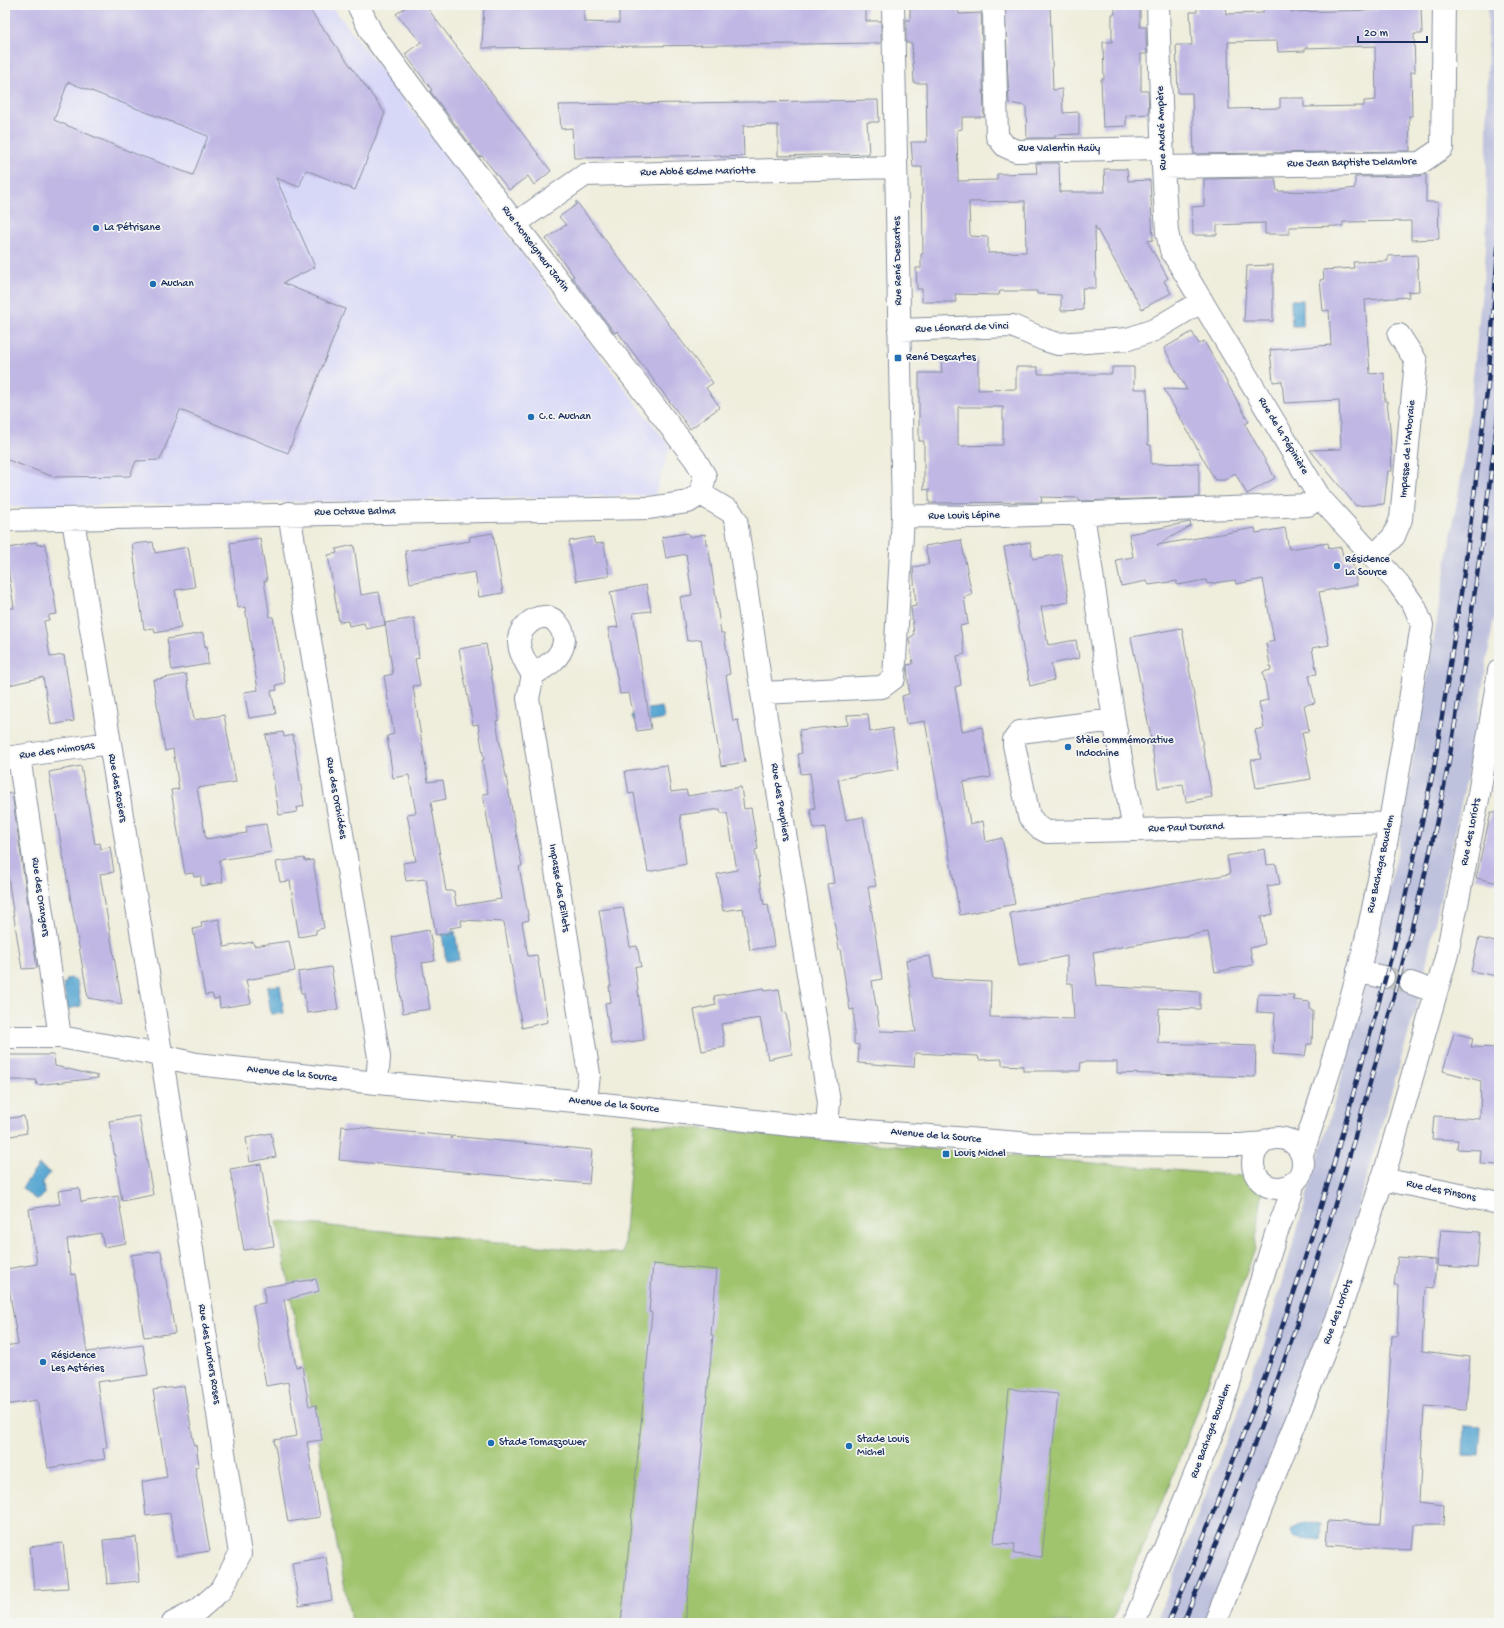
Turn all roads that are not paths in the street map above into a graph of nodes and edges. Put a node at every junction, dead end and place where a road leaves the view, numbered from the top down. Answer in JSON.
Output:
{"nodes":[{"id":1,"x":358,"y":5,"type":"edge"},
{"id":2,"x":893,"y":5,"type":"edge"},
{"id":3,"x":992,"y":5,"type":"edge"},
{"id":4,"x":1158,"y":5,"type":"edge"},
{"id":5,"x":1444,"y":5,"type":"edge"},
{"id":6,"x":1162,"y":157,"type":"junction"},
{"id":7,"x":896,"y":167,"type":"junction"},
{"id":8,"x":516,"y":223,"type":"junction"},
{"id":9,"x":1171,"y":250,"type":"joint"},
{"id":10,"x":1202,"y":301,"type":"junction"},
{"id":11,"x":899,"y":330,"type":"junction"},
{"id":12,"x":1399,"y":335,"type":"dead end"},
{"id":13,"x":701,"y":494,"type":"junction"},
{"id":14,"x":1320,"y":498,"type":"junction"},
{"id":15,"x":289,"y":513,"type":"junction"},
{"id":16,"x":1083,"y":514,"type":"junction"},
{"id":17,"x":903,"y":516,"type":"junction"},
{"id":18,"x":5,"y":520,"type":"edge"},
{"id":19,"x":74,"y":520,"type":"junction"},
{"id":20,"x":1373,"y":557,"type":"junction"},
{"id":21,"x":1415,"y":607,"type":"joint"},
{"id":22,"x":1499,"y":671,"type":"edge"},
{"id":23,"x":533,"y":675,"type":"dead end"},
{"id":24,"x":762,"y":693,"type":"junction"},
{"id":25,"x":1497,"y":698,"type":"edge"},
{"id":26,"x":1114,"y":720,"type":"junction"},
{"id":27,"x":109,"y":743,"type":"junction"},
{"id":28,"x":12,"y":757,"type":"edge"},
{"id":29,"x":1390,"y":823,"type":"junction"},
{"id":30,"x":1134,"y":830,"type":"junction"},
{"id":31,"x":1358,"y":971,"type":"junction"},
{"id":32,"x":1383,"y":977,"type":"tunnel mouth"},
{"id":33,"x":1411,"y":983,"type":"tunnel mouth"},
{"id":34,"x":1436,"y":992,"type":"junction"},
{"id":35,"x":5,"y":1037,"type":"edge"},
{"id":36,"x":60,"y":1037,"type":"junction"},
{"id":37,"x":162,"y":1056,"type":"junction"},
{"id":38,"x":377,"y":1083,"type":"junction"},
{"id":39,"x":586,"y":1102,"type":"junction"},
{"id":40,"x":1314,"y":1118,"type":"junction"},
{"id":41,"x":827,"y":1127,"type":"junction"},
{"id":42,"x":1284,"y":1138,"type":"junction"},
{"id":43,"x":1263,"y":1143,"type":"junction"},
{"id":44,"x":1226,"y":1145,"type":"junction"},
{"id":45,"x":1302,"y":1154,"type":"junction"},
{"id":46,"x":1253,"y":1166,"type":"junction"},
{"id":47,"x":1382,"y":1179,"type":"junction"},
{"id":48,"x":1283,"y":1185,"type":"junction"},
{"id":49,"x":1499,"y":1203,"type":"edge"},
{"id":50,"x":173,"y":1623,"type":"edge"},
{"id":51,"x":1134,"y":1623,"type":"edge"},
{"id":52,"x":1215,"y":1623,"type":"edge"}],
"edges":[{"from":1,"to":8,"type":"street","name":"Rue Monseigneur Jarlin"},
{"from":2,"to":7,"type":"street","name":"Rue René Descartes"},
{"from":3,"to":6,"type":"street","name":"Rue Valentin Haüy"},
{"from":4,"to":6,"type":"street","name":"Rue André Ampère"},
{"from":5,"to":6,"type":"street","name":"Rue Jean Baptiste Delambre"},
{"from":6,"to":9,"type":"street","name":"Rue André Ampère"},
{"from":7,"to":8,"type":"street","name":"Rue Abbé Edme Mariotte"},
{"from":7,"to":11,"type":"street","name":"Rue René Descartes"},
{"from":8,"to":13,"type":"street","name":"Rue Monseigneur Jarlin"},
{"from":9,"to":10,"type":"street","name":"Rue de la Pépinière"},
{"from":10,"to":11,"type":"street","name":"Rue Léonard de Vinci"},
{"from":10,"to":14,"type":"street","name":"Rue de la Pépinière"},
{"from":11,"to":17,"type":"street","name":"Rue René Descartes"},
{"from":12,"to":20,"type":"street","name":"Impasse de l'Arboraie"},
{"from":13,"to":15,"type":"street","name":"Rue Octave Balma"},
{"from":13,"to":24,"type":"street","name":"Rue des Peupliers"},
{"from":14,"to":16,"type":"street","name":"Rue Louis Lépine"},
{"from":14,"to":20,"type":"street","name":"Rue de la Pépinière"},
{"from":15,"to":19,"type":"street","name":"Rue Octave Balma"},
{"from":15,"to":38,"type":"street","name":"Rue des Orchidées"},
{"from":16,"to":17,"type":"street","name":"Rue Louis Lépine"},
{"from":16,"to":26,"type":"street","name":"Rue Paul Durand"},
{"from":17,"to":24,"type":"street"},
{"from":18,"to":19,"type":"street","name":"Rue Octave Balma"},
{"from":19,"to":27,"type":"street","name":"Rue des Rosiers"},
{"from":20,"to":21,"type":"street","name":"Rue de la Pépinière"},
{"from":21,"to":29,"type":"street","name":"Rue Bachaga Boualem"},
{"from":22,"to":25,"type":"street","name":"Rue des Loriots"},
{"from":23,"to":39,"type":"street","name":"Impasse des Œillets"},
{"from":24,"to":41,"type":"street","name":"Rue des Peupliers"},
{"from":25,"to":34,"type":"street","name":"Rue des Loriots"},
{"from":26,"to":30,"type":"street","name":"Rue Paul Durand"},
{"from":26,"to":30,"type":"street"},
{"from":27,"to":28,"type":"street","name":"Rue des Mimosas"},
{"from":27,"to":37,"type":"street","name":"Rue des Rosiers"},
{"from":28,"to":36,"type":"street","name":"Rue des Orangers"},
{"from":29,"to":30,"type":"street","name":"Rue Paul Durand"},
{"from":29,"to":31,"type":"street","name":"Rue Bachaga Boualem"},
{"from":31,"to":32,"type":"street"},
{"from":31,"to":40,"type":"street","name":"Rue Bachaga Boualem"},
{"from":33,"to":34,"type":"street"},
{"from":34,"to":47,"type":"street","name":"Rue des Loriots"},
{"from":35,"to":36,"type":"street","name":"Avenue de la Source"},
{"from":36,"to":37,"type":"street","name":"Avenue de la Source"},
{"from":37,"to":38,"type":"street","name":"Avenue de la Source"},
{"from":37,"to":50,"type":"street","name":"Rue des Lauriers Roses"},
{"from":38,"to":39,"type":"street","name":"Avenue de la Source"},
{"from":39,"to":41,"type":"street","name":"Avenue de la Source"},
{"from":40,"to":42,"type":"street","name":"Rue Bachaga Boualem"},
{"from":40,"to":45,"type":"street","name":"Rue Bachaga Boualem"},
{"from":41,"to":44,"type":"street","name":"Avenue de la Source"},
{"from":42,"to":43,"type":"street"},
{"from":42,"to":45,"type":"street"},
{"from":43,"to":44,"type":"street","name":"Avenue de la Source"},
{"from":43,"to":46,"type":"street"},
{"from":44,"to":46,"type":"street"},
{"from":45,"to":48,"type":"street"},
{"from":46,"to":48,"type":"street"},
{"from":47,"to":49,"type":"street","name":"Rue des Pinsons"},
{"from":47,"to":52,"type":"street","name":"Rue des Loriots"},
{"from":48,"to":51,"type":"street","name":"Rue Bachaga Boualem"}]}
